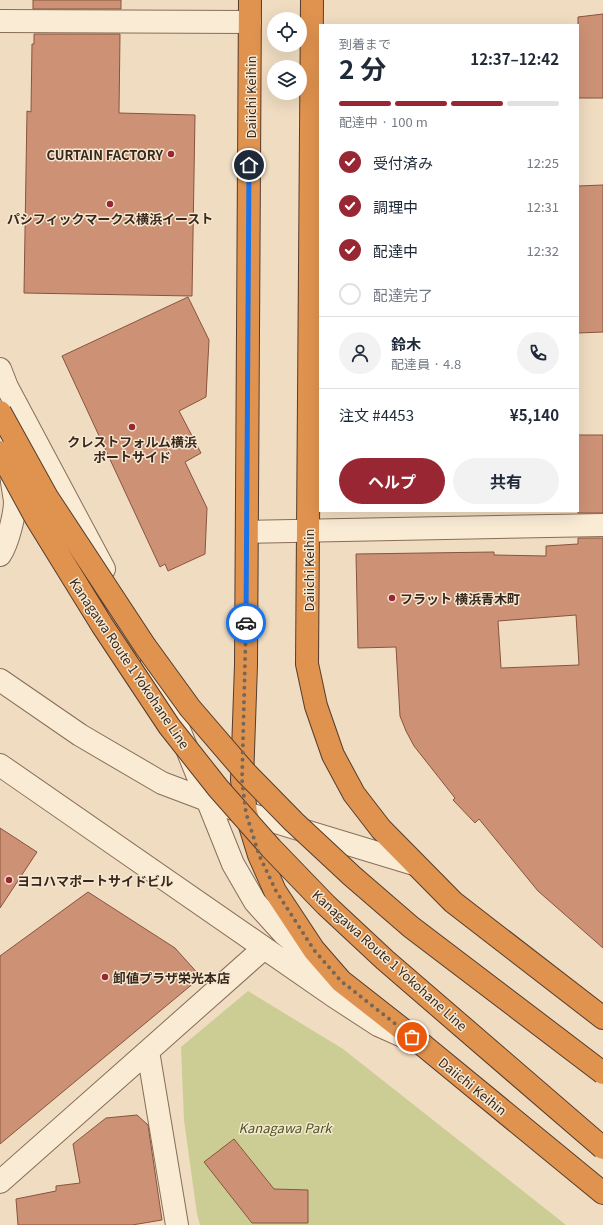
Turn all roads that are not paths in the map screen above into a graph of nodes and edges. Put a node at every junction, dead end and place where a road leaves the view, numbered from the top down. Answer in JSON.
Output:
{"nodes":[{"id":1,"x":250,"y":0,"type":"edge"},
{"id":2,"x":312,"y":0,"type":"edge"},
{"id":3,"x":0,"y":21,"type":"edge"},
{"id":4,"x":250,"y":22,"type":"junction"},
{"id":5,"x":0,"y":369,"type":"edge"},
{"id":6,"x":0,"y":412,"type":"edge"},
{"id":7,"x":0,"y":452,"type":"edge"},
{"id":8,"x":0,"y":459,"type":"edge"},
{"id":9,"x":12,"y":482,"type":"junction"},
{"id":10,"x":603,"y":525,"type":"edge"},
{"id":11,"x":308,"y":531,"type":"junction"},
{"id":12,"x":247,"y":532,"type":"junction"},
{"id":13,"x":0,"y":555,"type":"edge"},
{"id":14,"x":97,"y":555,"type":"junction"},
{"id":15,"x":0,"y":680,"type":"edge"},
{"id":16,"x":0,"y":765,"type":"edge"},
{"id":17,"x":206,"y":800,"type":"junction"},
{"id":18,"x":246,"y":813,"type":"junction"},
{"id":19,"x":414,"y":864,"type":"junction"},
{"id":20,"x":264,"y":948,"type":"junction"},
{"id":21,"x":341,"y":981,"type":"junction"},
{"id":22,"x":603,"y":1018,"type":"edge"},
{"id":23,"x":424,"y":1046,"type":"junction"},
{"id":24,"x":148,"y":1051,"type":"junction"},
{"id":25,"x":603,"y":1073,"type":"edge"},
{"id":26,"x":603,"y":1148,"type":"edge"},
{"id":27,"x":0,"y":1182,"type":"edge"},
{"id":28,"x":603,"y":1193,"type":"edge"},
{"id":29,"x":177,"y":1225,"type":"edge"}],
"edges":[{"from":1,"to":4,"type":"highway","name":"Daiichi Keihin"},
{"from":2,"to":11,"type":"highway","name":"Daiichi Keihin"},
{"from":3,"to":4,"type":"street"},
{"from":4,"to":12,"type":"highway","name":"Daiichi Keihin"},
{"from":5,"to":14,"type":"street"},
{"from":6,"to":25,"type":"highway","name":"Kanagawa Route 1 Yokohane Line","bridge":true},
{"from":7,"to":26,"type":"highway","name":"Kanagawa Route 1 Yokohane Line","bridge":true},
{"from":8,"to":9,"type":"street"},
{"from":9,"to":13,"type":"street"},
{"from":9,"to":14,"type":"street"},
{"from":10,"to":11,"type":"street"},
{"from":11,"to":12,"type":"street"},
{"from":11,"to":19,"type":"highway","name":"Daiichi Keihin"},
{"from":12,"to":18,"type":"highway","name":"Daiichi Keihin"},
{"from":14,"to":17,"type":"street"},
{"from":15,"to":17,"type":"street"},
{"from":16,"to":20,"type":"street"},
{"from":17,"to":18,"type":"street"},
{"from":17,"to":21,"type":"street"},
{"from":18,"to":19,"type":"street"},
{"from":18,"to":21,"type":"highway","name":"Daiichi Keihin"},
{"from":19,"to":22,"type":"highway","name":"Daiichi Keihin"},
{"from":20,"to":23,"type":"street"},
{"from":20,"to":24,"type":"street"},
{"from":21,"to":23,"type":"highway","name":"Daiichi Keihin"},
{"from":23,"to":28,"type":"highway","name":"Daiichi Keihin"},
{"from":24,"to":27,"type":"street"},
{"from":24,"to":29,"type":"street"}]}
